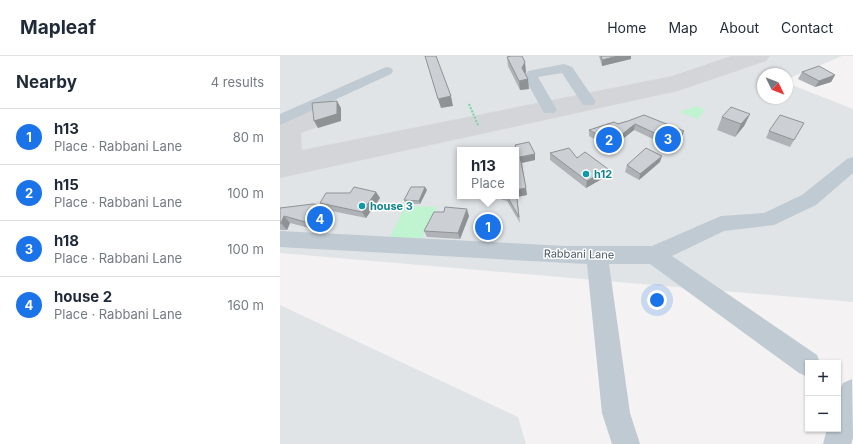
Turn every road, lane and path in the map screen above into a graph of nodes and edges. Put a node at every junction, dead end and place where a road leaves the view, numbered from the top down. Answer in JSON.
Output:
{"nodes":[{"id":1,"x":386,"y":71,"type":"dead end"},
{"id":2,"x":588,"y":102,"type":"dead end"},
{"id":3,"x":469,"y":104,"type":"dead end"},
{"id":4,"x":549,"y":110,"type":"dead end"},
{"id":5,"x":280,"y":120,"type":"edge"},
{"id":6,"x":478,"y":125,"type":"dead end"},
{"id":7,"x":849,"y":171,"type":"edge"},
{"id":8,"x":280,"y":238,"type":"edge"},
{"id":9,"x":597,"y":255,"type":"junction"},
{"id":10,"x":654,"y":255,"type":"junction"},
{"id":11,"x":805,"y":362,"type":"edge"},
{"id":12,"x":848,"y":389,"type":"edge"},
{"id":13,"x":626,"y":444,"type":"edge"},
{"id":14,"x":837,"y":444,"type":"edge"}],
"edges":[{"from":1,"to":5,"type":"street"},
{"from":2,"to":4,"type":"street"},
{"from":3,"to":6,"type":"path"},
{"from":7,"to":10,"type":"street","name":"Rabbani Lane"},
{"from":8,"to":9,"type":"street","name":"Rabbani Lane"},
{"from":9,"to":10,"type":"street","name":"Rabbani Lane"},
{"from":9,"to":13,"type":"street"},
{"from":10,"to":11,"type":"street"},
{"from":12,"to":14,"type":"street"}]}
